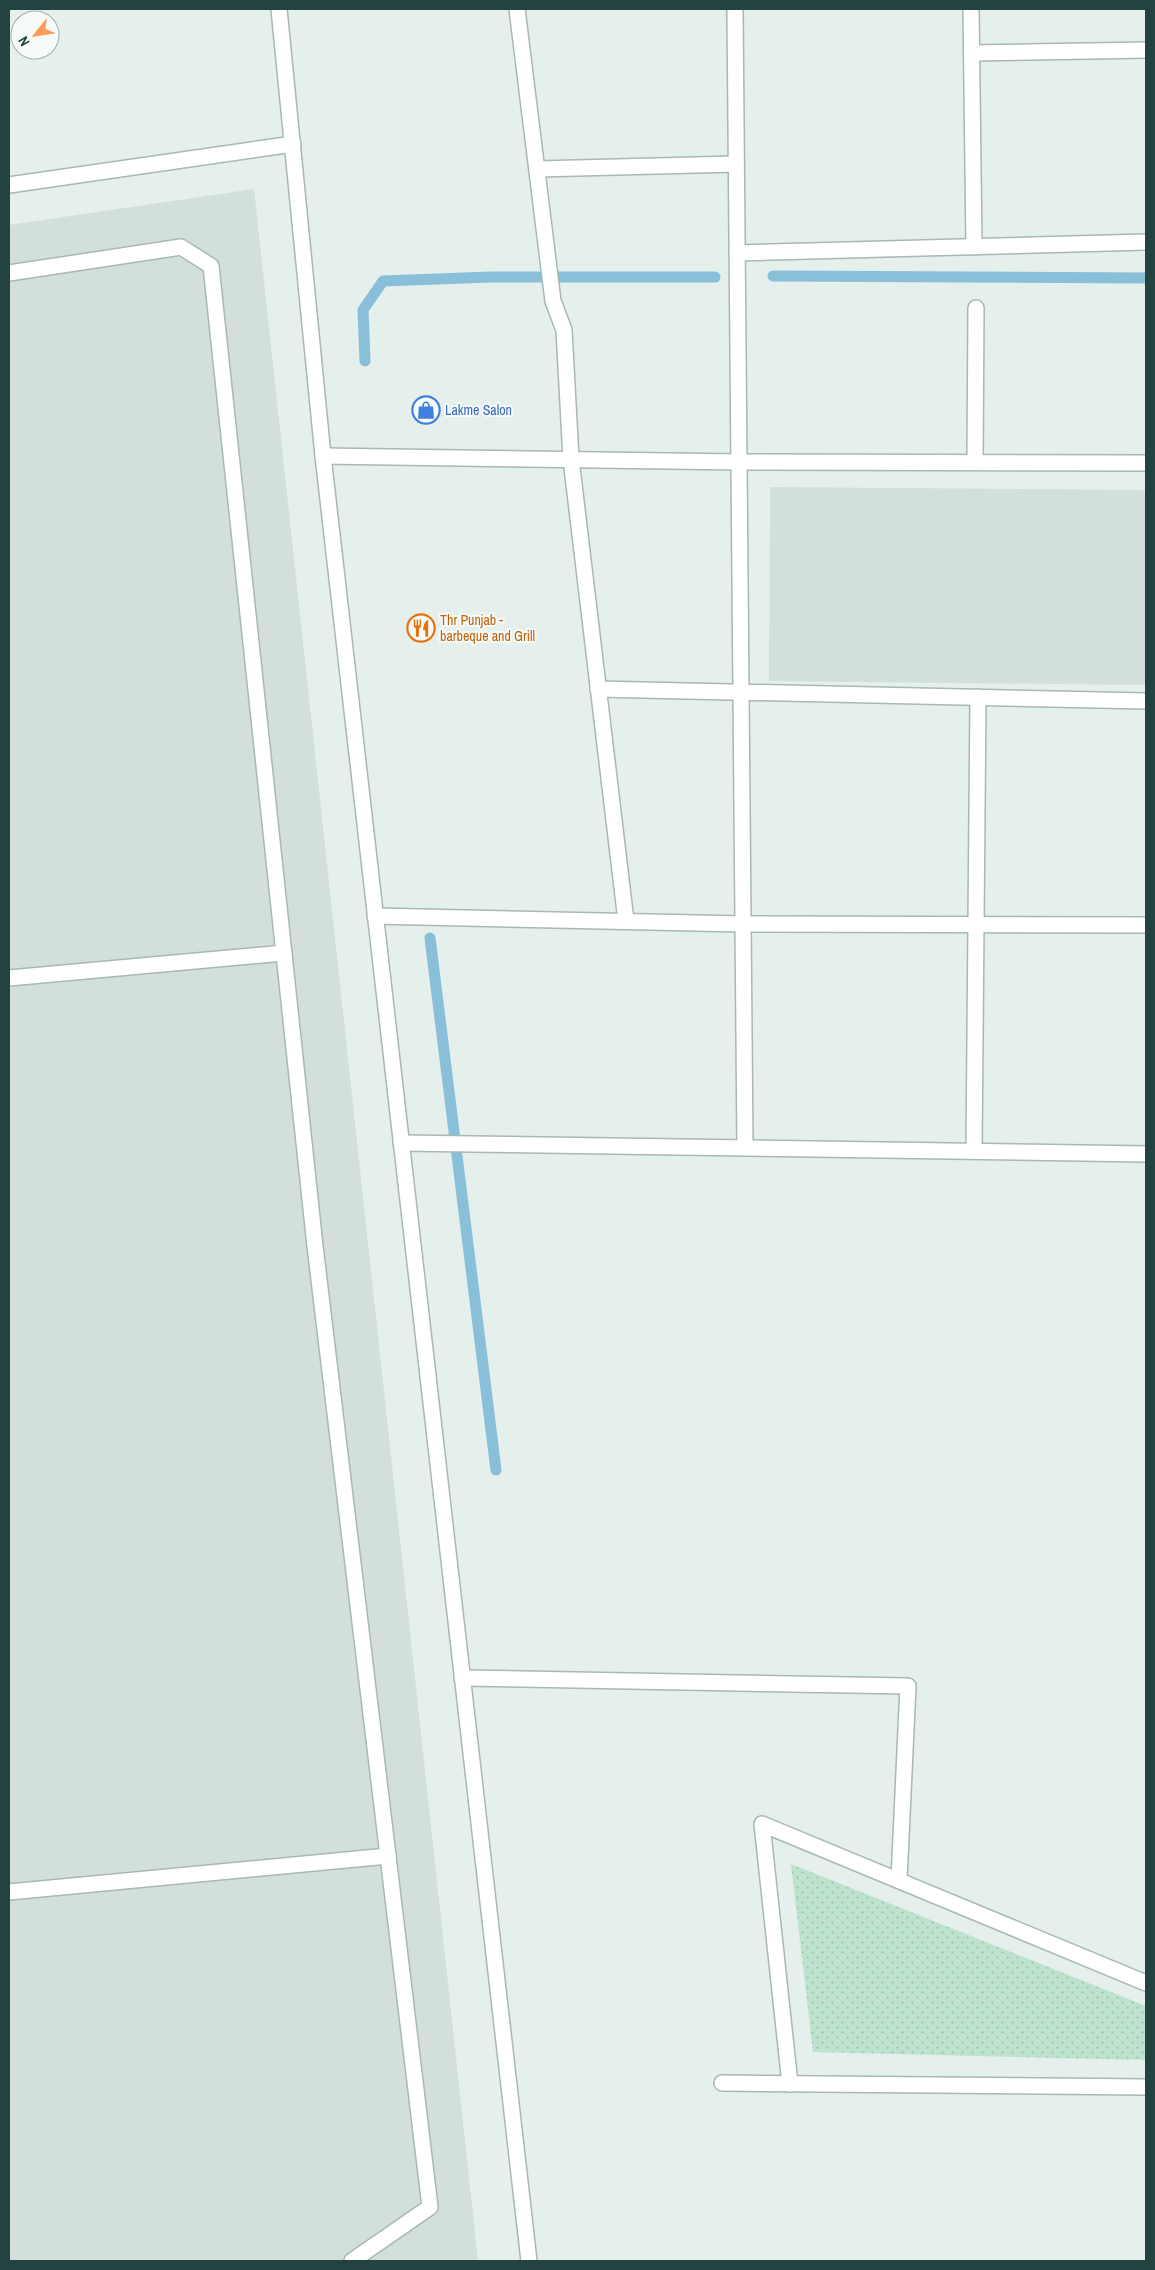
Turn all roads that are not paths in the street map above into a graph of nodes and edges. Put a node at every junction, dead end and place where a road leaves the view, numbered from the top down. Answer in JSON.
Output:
{"nodes":[{"id":1,"x":279,"y":9,"type":"edge"},
{"id":2,"x":517,"y":9,"type":"edge"},
{"id":3,"x":735,"y":9,"type":"edge"},
{"id":4,"x":971,"y":9,"type":"edge"},
{"id":5,"x":1146,"y":50,"type":"edge"},
{"id":6,"x":972,"y":53,"type":"junction"},
{"id":7,"x":293,"y":144,"type":"junction"},
{"id":8,"x":736,"y":164,"type":"junction"},
{"id":9,"x":537,"y":169,"type":"junction"},
{"id":10,"x":9,"y":185,"type":"edge"},
{"id":11,"x":1146,"y":242,"type":"edge"},
{"id":12,"x":974,"y":247,"type":"junction"},
{"id":13,"x":737,"y":253,"type":"junction"},
{"id":14,"x":9,"y":273,"type":"edge"},
{"id":15,"x":976,"y":308,"type":"dead end"},
{"id":16,"x":322,"y":456,"type":"junction"},
{"id":17,"x":571,"y":459,"type":"junction"},
{"id":18,"x":740,"y":462,"type":"junction"},
{"id":19,"x":975,"y":462,"type":"junction"},
{"id":20,"x":1146,"y":463,"type":"edge"},
{"id":21,"x":598,"y":689,"type":"junction"},
{"id":22,"x":742,"y":692,"type":"junction"},
{"id":23,"x":978,"y":697,"type":"junction"},
{"id":24,"x":1146,"y":701,"type":"edge"},
{"id":25,"x":375,"y":916,"type":"junction"},
{"id":26,"x":626,"y":921,"type":"junction"},
{"id":27,"x":743,"y":924,"type":"junction"},
{"id":28,"x":976,"y":925,"type":"junction"},
{"id":29,"x":1146,"y":925,"type":"edge"},
{"id":30,"x":284,"y":953,"type":"junction"},
{"id":31,"x":9,"y":978,"type":"edge"},
{"id":32,"x":401,"y":1143,"type":"junction"},
{"id":33,"x":745,"y":1148,"type":"junction"},
{"id":34,"x":974,"y":1151,"type":"junction"},
{"id":35,"x":1146,"y":1154,"type":"edge"},
{"id":36,"x":462,"y":1678,"type":"junction"},
{"id":37,"x":388,"y":1856,"type":"junction"},
{"id":38,"x":899,"y":1880,"type":"junction"},
{"id":39,"x":9,"y":1892,"type":"edge"},
{"id":40,"x":1146,"y":1983,"type":"edge"},
{"id":41,"x":722,"y":2083,"type":"dead end"},
{"id":42,"x":790,"y":2084,"type":"junction"},
{"id":43,"x":1146,"y":2086,"type":"edge"},
{"id":44,"x":352,"y":2261,"type":"edge"},
{"id":45,"x":529,"y":2261,"type":"edge"}],
"edges":[{"from":1,"to":7,"type":"street"},
{"from":2,"to":9,"type":"street"},
{"from":3,"to":8,"type":"street"},
{"from":4,"to":6,"type":"street"},
{"from":5,"to":6,"type":"street"},
{"from":6,"to":12,"type":"street"},
{"from":7,"to":10,"type":"street"},
{"from":7,"to":16,"type":"street"},
{"from":8,"to":9,"type":"street"},
{"from":8,"to":13,"type":"street"},
{"from":9,"to":17,"type":"street"},
{"from":11,"to":12,"type":"street"},
{"from":12,"to":13,"type":"street"},
{"from":13,"to":18,"type":"street"},
{"from":14,"to":30,"type":"street"},
{"from":15,"to":19,"type":"street"},
{"from":16,"to":17,"type":"street"},
{"from":16,"to":25,"type":"street"},
{"from":17,"to":18,"type":"street"},
{"from":17,"to":21,"type":"street"},
{"from":18,"to":19,"type":"street"},
{"from":18,"to":22,"type":"street"},
{"from":19,"to":20,"type":"street"},
{"from":21,"to":22,"type":"street"},
{"from":21,"to":26,"type":"street"},
{"from":22,"to":23,"type":"street"},
{"from":22,"to":27,"type":"street"},
{"from":23,"to":24,"type":"street"},
{"from":23,"to":28,"type":"street"},
{"from":25,"to":26,"type":"street"},
{"from":25,"to":32,"type":"street"},
{"from":26,"to":27,"type":"street"},
{"from":27,"to":28,"type":"street"},
{"from":27,"to":33,"type":"street"},
{"from":28,"to":29,"type":"street"},
{"from":28,"to":34,"type":"street"},
{"from":30,"to":31,"type":"street"},
{"from":30,"to":37,"type":"street"},
{"from":32,"to":33,"type":"street"},
{"from":32,"to":36,"type":"street"},
{"from":33,"to":34,"type":"street"},
{"from":34,"to":35,"type":"street"},
{"from":36,"to":38,"type":"street"},
{"from":36,"to":45,"type":"street"},
{"from":37,"to":39,"type":"street"},
{"from":37,"to":44,"type":"street"},
{"from":38,"to":40,"type":"street"},
{"from":38,"to":42,"type":"street"},
{"from":41,"to":42,"type":"street"},
{"from":42,"to":43,"type":"street"}]}
